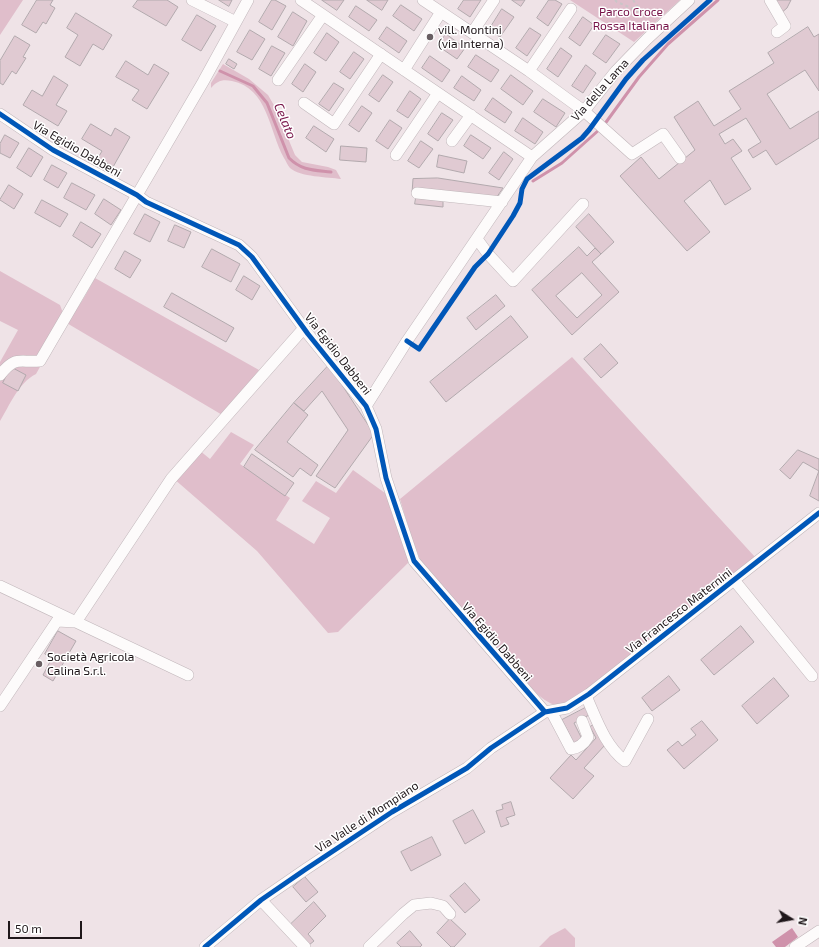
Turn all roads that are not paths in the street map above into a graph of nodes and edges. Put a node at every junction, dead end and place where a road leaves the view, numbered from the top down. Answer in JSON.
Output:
{"nodes":[{"id":1,"x":192,"y":0,"type":"edge"},
{"id":2,"x":248,"y":0,"type":"edge"},
{"id":3,"x":301,"y":0,"type":"edge"},
{"id":4,"x":423,"y":0,"type":"edge"},
{"id":5,"x":494,"y":0,"type":"edge"},
{"id":6,"x":689,"y":0,"type":"edge"},
{"id":7,"x":770,"y":0,"type":"edge"},
{"id":8,"x":571,"y":9,"type":"dead end"},
{"id":9,"x":441,"y":12,"type":"junction"},
{"id":10,"x":324,"y":15,"type":"junction"},
{"id":11,"x":236,"y":22,"type":"junction"},
{"id":12,"x":777,"y":32,"type":"dead end"},
{"id":13,"x":472,"y":33,"type":"junction"},
{"id":14,"x":381,"y":54,"type":"junction"},
{"id":15,"x":404,"y":70,"type":"junction"},
{"id":16,"x":529,"y":71,"type":"junction"},
{"id":17,"x":278,"y":80,"type":"dead end"},
{"id":18,"x":438,"y":93,"type":"junction"},
{"id":19,"x":304,"y":104,"type":"dead end"},
{"id":20,"x":584,"y":111,"type":"junction"},
{"id":21,"x":0,"y":114,"type":"edge"},
{"id":22,"x":471,"y":115,"type":"junction"},
{"id":23,"x":452,"y":141,"type":"dead end"},
{"id":24,"x":396,"y":155,"type":"dead end"},
{"id":25,"x":532,"y":157,"type":"junction"},
{"id":26,"x":680,"y":158,"type":"dead end"},
{"id":27,"x":417,"y":194,"type":"dead end"},
{"id":28,"x":137,"y":195,"type":"junction"},
{"id":29,"x":502,"y":202,"type":"junction"},
{"id":30,"x":583,"y":204,"type":"dead end"},
{"id":31,"x":477,"y":239,"type":"junction"},
{"id":32,"x":304,"y":328,"type":"junction"},
{"id":33,"x":0,"y":375,"type":"edge"},
{"id":34,"x":366,"y":406,"type":"junction"},
{"id":35,"x":819,"y":513,"type":"edge"},
{"id":36,"x":734,"y":580,"type":"junction"},
{"id":37,"x":0,"y":586,"type":"edge"},
{"id":38,"x":76,"y":622,"type":"junction"},
{"id":39,"x":188,"y":675,"type":"dead end"},
{"id":40,"x":812,"y":676,"type":"dead end"},
{"id":41,"x":586,"y":696,"type":"junction"},
{"id":42,"x":0,"y":706,"type":"edge"},
{"id":43,"x":548,"y":712,"type":"junction"},
{"id":44,"x":648,"y":719,"type":"dead end"},
{"id":45,"x":582,"y":721,"type":"dead end"},
{"id":46,"x":261,"y":900,"type":"junction"},
{"id":47,"x":450,"y":914,"type":"dead end"},
{"id":48,"x":819,"y":931,"type":"edge"},
{"id":49,"x":373,"y":943,"type":"edge"},
{"id":50,"x":205,"y":947,"type":"edge"},
{"id":51,"x":305,"y":947,"type":"edge"},
{"id":52,"x":795,"y":947,"type":"edge"}],
"edges":[{"from":1,"to":11,"type":"street"},
{"from":2,"to":11,"type":"street"},
{"from":3,"to":10,"type":"street"},
{"from":4,"to":9,"type":"street"},
{"from":5,"to":13,"type":"street"},
{"from":6,"to":20,"type":"street","name":"Via della Lama"},
{"from":7,"to":12,"type":"street"},
{"from":8,"to":16,"type":"street"},
{"from":9,"to":13,"type":"street"},
{"from":9,"to":15,"type":"street"},
{"from":10,"to":14,"type":"street"},
{"from":10,"to":17,"type":"street"},
{"from":11,"to":28,"type":"street"},
{"from":13,"to":16,"type":"street"},
{"from":14,"to":15,"type":"street"},
{"from":14,"to":19,"type":"street"},
{"from":15,"to":18,"type":"street"},
{"from":16,"to":20,"type":"street"},
{"from":18,"to":22,"type":"street"},
{"from":18,"to":24,"type":"street"},
{"from":20,"to":25,"type":"street","name":"Via della Lama"},
{"from":20,"to":26,"type":"street"},
{"from":21,"to":28,"type":"street","name":"Via Egidio Dabbeni"},
{"from":22,"to":23,"type":"street"},
{"from":22,"to":25,"type":"street"},
{"from":25,"to":29,"type":"street","name":"Via della Lama"},
{"from":27,"to":29,"type":"street"},
{"from":28,"to":32,"type":"street","name":"Via Egidio Dabbeni"},
{"from":28,"to":33,"type":"street"},
{"from":29,"to":31,"type":"street","name":"Via della Lama"},
{"from":30,"to":31,"type":"street"},
{"from":31,"to":34,"type":"street","name":"Via della Lama"},
{"from":32,"to":34,"type":"street","name":"Via Egidio Dabbeni"},
{"from":32,"to":38,"type":"street"},
{"from":34,"to":43,"type":"street","name":"Via Egidio Dabbeni"},
{"from":35,"to":36,"type":"street","name":"Via Francesco Maternini"},
{"from":36,"to":40,"type":"street"},
{"from":36,"to":41,"type":"street","name":"Via Francesco Maternini"},
{"from":37,"to":38,"type":"street"},
{"from":38,"to":39,"type":"street"},
{"from":38,"to":42,"type":"street"},
{"from":41,"to":43,"type":"street","name":"Via Francesco Maternini"},
{"from":41,"to":44,"type":"street"},
{"from":43,"to":45,"type":"street","name":"Via Egidio Dabbeni"},
{"from":43,"to":46,"type":"street","name":"Via Valle di Mompiano"},
{"from":46,"to":50,"type":"street","name":"Via Valle di Mompiano"},
{"from":46,"to":51,"type":"street"},
{"from":47,"to":49,"type":"street"},
{"from":48,"to":52,"type":"street"}]}
